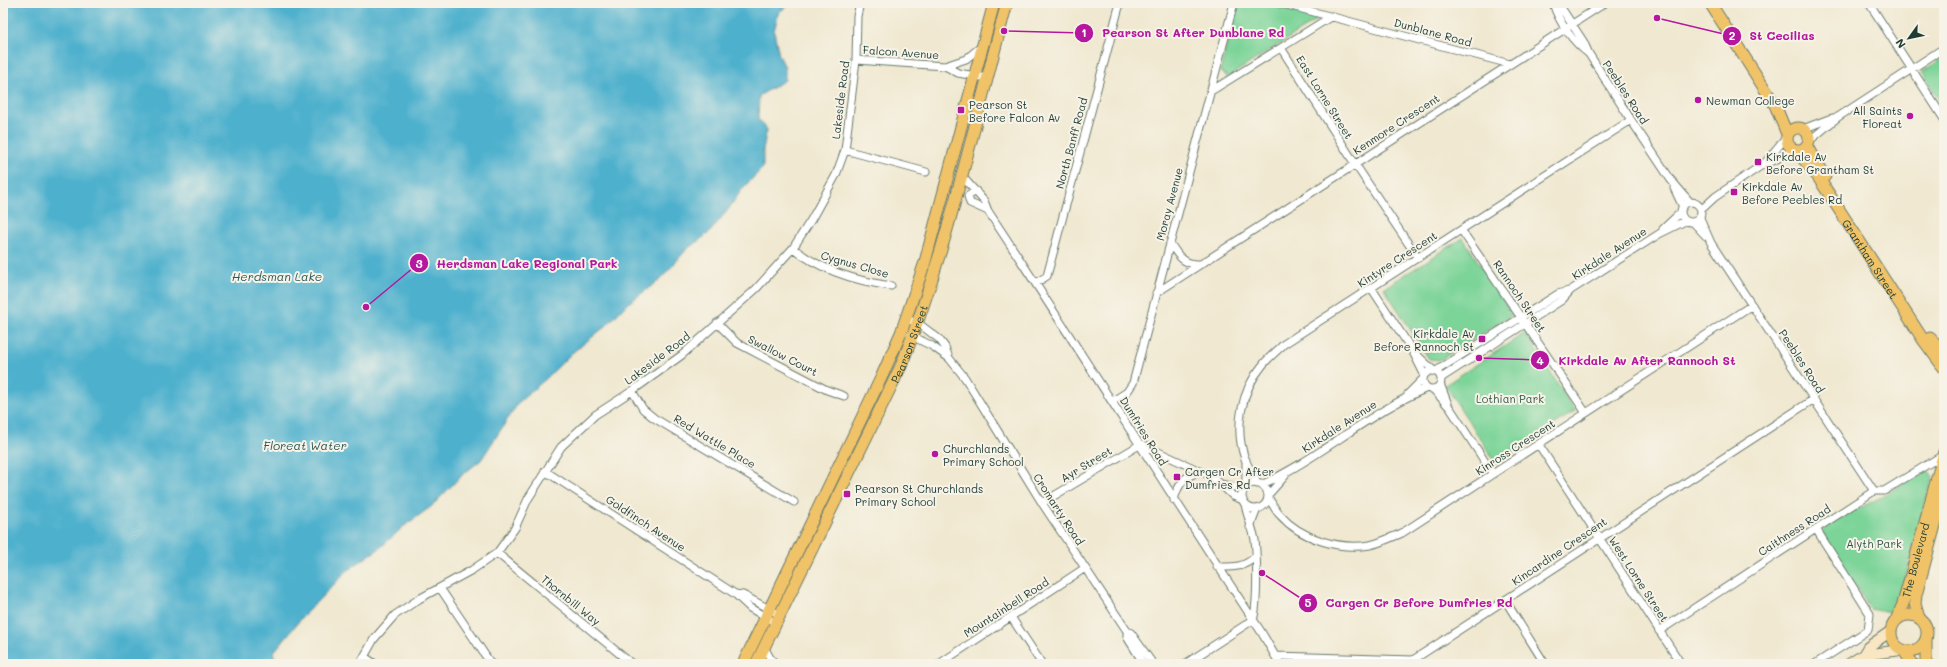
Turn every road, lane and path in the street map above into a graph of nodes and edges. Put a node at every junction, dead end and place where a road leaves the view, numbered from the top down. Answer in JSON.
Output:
{"nodes":[{"id":1,"x":860,"y":3,"type":"edge"},
{"id":2,"x":994,"y":3,"type":"edge"},
{"id":3,"x":1007,"y":3,"type":"edge"},
{"id":4,"x":1120,"y":3,"type":"edge"},
{"id":5,"x":1234,"y":3,"type":"edge"},
{"id":6,"x":1280,"y":3,"type":"edge"},
{"id":7,"x":1552,"y":3,"type":"edge"},
{"id":8,"x":1558,"y":3,"type":"edge"},
{"id":9,"x":1605,"y":3,"type":"edge"},
{"id":10,"x":1710,"y":3,"type":"edge"},
{"id":11,"x":1869,"y":3,"type":"edge"},
{"id":12,"x":1332,"y":16,"type":"junction"},
{"id":13,"x":1572,"y":24,"type":"junction"},
{"id":14,"x":1566,"y":29,"type":"junction"},
{"id":15,"x":983,"y":46,"type":"junction"},
{"id":16,"x":1281,"y":48,"type":"junction"},
{"id":17,"x":1944,"y":48,"type":"edge"},
{"id":18,"x":1589,"y":54,"type":"junction"},
{"id":19,"x":856,"y":60,"type":"junction"},
{"id":20,"x":1510,"y":64,"type":"junction"},
{"id":21,"x":945,"y":66,"type":"junction"},
{"id":22,"x":1912,"y":69,"type":"junction"},
{"id":23,"x":974,"y":76,"type":"junction"},
{"id":24,"x":987,"y":78,"type":"junction"},
{"id":25,"x":1211,"y":91,"type":"junction"},
{"id":26,"x":1775,"y":104,"type":"junction"},
{"id":27,"x":1838,"y":117,"type":"junction"},
{"id":28,"x":1944,"y":119,"type":"edge"},
{"id":29,"x":1631,"y":120,"type":"junction"},
{"id":30,"x":1801,"y":129,"type":"junction"},
{"id":31,"x":1787,"y":136,"type":"junction"},
{"id":32,"x":1808,"y":143,"type":"junction"},
{"id":33,"x":845,"y":150,"type":"junction"},
{"id":34,"x":1795,"y":150,"type":"junction"},
{"id":35,"x":1765,"y":163,"type":"junction"},
{"id":36,"x":1355,"y":164,"type":"junction"},
{"id":37,"x":926,"y":172,"type":"dead end"},
{"id":38,"x":961,"y":175,"type":"junction"},
{"id":39,"x":1671,"y":180,"type":"junction"},
{"id":40,"x":976,"y":191,"type":"junction"},
{"id":41,"x":1715,"y":197,"type":"junction"},
{"id":42,"x":1692,"y":203,"type":"junction"},
{"id":43,"x":1682,"y":209,"type":"junction"},
{"id":44,"x":988,"y":211,"type":"junction"},
{"id":45,"x":1700,"y":214,"type":"junction"},
{"id":46,"x":1689,"y":221,"type":"junction"},
{"id":47,"x":1462,"y":231,"type":"junction"},
{"id":48,"x":1659,"y":234,"type":"junction"},
{"id":49,"x":1711,"y":242,"type":"junction"},
{"id":50,"x":1170,"y":243,"type":"junction"},
{"id":51,"x":793,"y":248,"type":"junction"},
{"id":52,"x":1418,"y":258,"type":"junction"},
{"id":53,"x":1200,"y":264,"type":"junction"},
{"id":54,"x":1036,"y":283,"type":"junction"},
{"id":55,"x":891,"y":286,"type":"dead end"},
{"id":56,"x":1372,"y":289,"type":"junction"},
{"id":57,"x":1156,"y":293,"type":"junction"},
{"id":58,"x":1752,"y":305,"type":"junction"},
{"id":59,"x":906,"y":319,"type":"junction"},
{"id":60,"x":1523,"y":321,"type":"junction"},
{"id":61,"x":918,"y":323,"type":"junction"},
{"id":62,"x":717,"y":324,"type":"junction"},
{"id":63,"x":901,"y":333,"type":"junction"},
{"id":64,"x":913,"y":336,"type":"junction"},
{"id":65,"x":1412,"y":350,"type":"junction"},
{"id":66,"x":1944,"y":352,"type":"edge"},
{"id":67,"x":949,"y":358,"type":"junction"},
{"id":68,"x":1944,"y":368,"type":"edge"},
{"id":69,"x":1434,"y":371,"type":"junction"},
{"id":70,"x":1423,"y":377,"type":"junction"},
{"id":71,"x":1441,"y":381,"type":"junction"},
{"id":72,"x":1430,"y":389,"type":"junction"},
{"id":73,"x":632,"y":391,"type":"junction"},
{"id":74,"x":844,"y":396,"type":"dead end"},
{"id":75,"x":1403,"y":398,"type":"junction"},
{"id":76,"x":1814,"y":399,"type":"junction"},
{"id":77,"x":1113,"y":402,"type":"junction"},
{"id":78,"x":1450,"y":408,"type":"junction"},
{"id":79,"x":1586,"y":413,"type":"junction"},
{"id":80,"x":1140,"y":444,"type":"junction"},
{"id":81,"x":1539,"y":445,"type":"junction"},
{"id":82,"x":1944,"y":453,"type":"edge"},
{"id":83,"x":1246,"y":460,"type":"junction"},
{"id":84,"x":544,"y":471,"type":"junction"},
{"id":85,"x":1202,"y":472,"type":"junction"},
{"id":86,"x":1288,"y":473,"type":"junction"},
{"id":87,"x":1493,"y":474,"type":"junction"},
{"id":88,"x":1220,"y":484,"type":"junction"},
{"id":89,"x":1259,"y":484,"type":"junction"},
{"id":90,"x":1245,"y":488,"type":"junction"},
{"id":91,"x":1874,"y":491,"type":"junction"},
{"id":92,"x":1944,"y":492,"type":"edge"},
{"id":93,"x":1268,"y":496,"type":"junction"},
{"id":94,"x":1174,"y":500,"type":"junction"},
{"id":95,"x":794,"y":502,"type":"dead end"},
{"id":96,"x":1244,"y":502,"type":"junction"},
{"id":97,"x":1042,"y":504,"type":"junction"},
{"id":98,"x":1260,"y":508,"type":"junction"},
{"id":99,"x":1279,"y":514,"type":"junction"},
{"id":100,"x":1250,"y":527,"type":"junction"},
{"id":101,"x":1816,"y":529,"type":"junction"},
{"id":102,"x":1599,"y":538,"type":"junction"},
{"id":103,"x":497,"y":553,"type":"junction"},
{"id":104,"x":1255,"y":557,"type":"junction"},
{"id":105,"x":1217,"y":567,"type":"junction"},
{"id":106,"x":1085,"y":568,"type":"junction"},
{"id":107,"x":440,"y":588,"type":"junction"},
{"id":108,"x":1505,"y":600,"type":"junction"},
{"id":109,"x":766,"y":613,"type":"junction"},
{"id":110,"x":1011,"y":617,"type":"junction"},
{"id":111,"x":1919,"y":618,"type":"junction"},
{"id":112,"x":778,"y":619,"type":"junction"},
{"id":113,"x":1253,"y":620,"type":"junction"},
{"id":114,"x":1896,"y":620,"type":"junction"},
{"id":115,"x":1127,"y":631,"type":"junction"},
{"id":116,"x":1659,"y":631,"type":"junction"},
{"id":117,"x":1891,"y":631,"type":"junction"},
{"id":118,"x":1926,"y":640,"type":"junction"},
{"id":119,"x":764,"y":647,"type":"junction"},
{"id":120,"x":1902,"y":651,"type":"junction"},
{"id":121,"x":1863,"y":655,"type":"junction"},
{"id":122,"x":365,"y":656,"type":"junction"},
{"id":123,"x":1275,"y":656,"type":"junction"},
{"id":124,"x":1414,"y":662,"type":"edge"},
{"id":125,"x":360,"y":664,"type":"edge"},
{"id":126,"x":375,"y":664,"type":"edge"},
{"id":127,"x":491,"y":664,"type":"edge"},
{"id":128,"x":632,"y":664,"type":"edge"},
{"id":129,"x":743,"y":664,"type":"edge"},
{"id":130,"x":756,"y":664,"type":"edge"},
{"id":131,"x":776,"y":664,"type":"edge"},
{"id":132,"x":939,"y":664,"type":"edge"},
{"id":133,"x":1042,"y":664,"type":"edge"},
{"id":134,"x":1144,"y":664,"type":"edge"},
{"id":135,"x":1153,"y":664,"type":"edge"},
{"id":136,"x":1185,"y":664,"type":"edge"},
{"id":137,"x":1280,"y":664,"type":"edge"},
{"id":138,"x":1545,"y":664,"type":"edge"},
{"id":139,"x":1681,"y":664,"type":"edge"},
{"id":140,"x":1815,"y":664,"type":"edge"},
{"id":141,"x":1849,"y":664,"type":"edge"},
{"id":142,"x":1913,"y":664,"type":"edge"},
{"id":143,"x":1926,"y":664,"type":"edge"}],
"edges":[{"from":1,"to":19,"type":"street","name":"Lakeside Road"},
{"from":2,"to":15,"type":"main road","name":"Pearson Street"},
{"from":3,"to":24,"type":"main road","name":"Pearson Street"},
{"from":4,"to":54,"type":"street","name":"North Banff Road"},
{"from":5,"to":25,"type":"street","name":"Moray Avenue"},
{"from":6,"to":12,"type":"street","name":"Dunblane Road"},
{"from":7,"to":14,"type":"street","name":"Peebles Road"},
{"from":8,"to":13,"type":"street","name":"Peebles Road"},
{"from":9,"to":13,"type":"street","name":"Kenmore Crescent"},
{"from":10,"to":26,"type":"main road"},
{"from":11,"to":22,"type":"street"},
{"from":12,"to":16,"type":"street"},
{"from":12,"to":20,"type":"street","name":"Dunblane Road"},
{"from":13,"to":14,"type":"street","name":"Kenmore Crescent"},
{"from":13,"to":18,"type":"street","name":"Peebles Road"},
{"from":14,"to":18,"type":"street","name":"Peebles Road"},
{"from":14,"to":20,"type":"street","name":"Kenmore Crescent"},
{"from":15,"to":21,"type":"street","name":"Falcon Avenue"},
{"from":15,"to":23,"type":"main road","name":"Pearson Street"},
{"from":16,"to":25,"type":"street"},
{"from":16,"to":36,"type":"street","name":"East Lorne Street"},
{"from":17,"to":22,"type":"street"},
{"from":18,"to":29,"type":"street","name":"Peebles Road"},
{"from":19,"to":21,"type":"street","name":"Falcon Avenue"},
{"from":19,"to":33,"type":"street","name":"Lakeside Road"},
{"from":20,"to":36,"type":"street","name":"Kenmore Crescent"},
{"from":21,"to":23,"type":"street","name":"Falcon Avenue"},
{"from":22,"to":27,"type":"street"},
{"from":22,"to":28,"type":"street"},
{"from":23,"to":24,"type":"street","name":"Falcon Avenue"},
{"from":23,"to":59,"type":"main road","name":"Pearson Street"},
{"from":24,"to":38,"type":"main road","name":"Pearson Street"},
{"from":25,"to":50,"type":"street","name":"Moray Avenue"},
{"from":26,"to":30,"type":"main road"},
{"from":26,"to":31,"type":"main road"},
{"from":27,"to":30,"type":"street"},
{"from":27,"to":32,"type":"street"},
{"from":29,"to":39,"type":"street","name":"Peebles Road"},
{"from":29,"to":47,"type":"street","name":"Kintyre Crescent"},
{"from":30,"to":31,"type":"main road"},
{"from":30,"to":32,"type":"main road"},
{"from":31,"to":34,"type":"main road"},
{"from":31,"to":35,"type":"street"},
{"from":32,"to":34,"type":"main road"},
{"from":32,"to":66,"type":"main road","name":"Grantham Street"},
{"from":33,"to":37,"type":"street"},
{"from":33,"to":51,"type":"street","name":"Lakeside Road"},
{"from":34,"to":35,"type":"street"},
{"from":34,"to":68,"type":"main road","name":"Grantham Street"},
{"from":35,"to":41,"type":"street"},
{"from":36,"to":52,"type":"street","name":"East Lorne Street"},
{"from":36,"to":53,"type":"street","name":"Kenmore Crescent"},
{"from":38,"to":40,"type":"street","name":"Dumfries Road"},
{"from":38,"to":61,"type":"main road","name":"Pearson Street"},
{"from":39,"to":42,"type":"street","name":"Peebles Road"},
{"from":39,"to":43,"type":"street","name":"Peebles Road"},
{"from":40,"to":44,"type":"street","name":"Dumfries Road"},
{"from":40,"to":44,"type":"street"},
{"from":41,"to":42,"type":"street"},
{"from":41,"to":45,"type":"street"},
{"from":42,"to":43,"type":"street","name":"Kirkdale Avenue"},
{"from":42,"to":45,"type":"street","name":"Peebles Road"},
{"from":43,"to":46,"type":"street","name":"Peebles Road"},
{"from":43,"to":48,"type":"street","name":"Kirkdale Avenue"},
{"from":44,"to":54,"type":"street","name":"Dumfries Road"},
{"from":45,"to":46,"type":"street","name":"Kirkdale Avenue"},
{"from":45,"to":49,"type":"street","name":"Peebles Road"},
{"from":46,"to":48,"type":"street","name":"Kirkdale Avenue"},
{"from":46,"to":49,"type":"street","name":"Peebles Road"},
{"from":47,"to":52,"type":"street","name":"Kintyre Crescent"},
{"from":47,"to":60,"type":"street","name":"Rannoch Street"},
{"from":48,"to":60,"type":"street","name":"Kirkdale Avenue"},
{"from":49,"to":58,"type":"street","name":"Peebles Road"},
{"from":50,"to":53,"type":"street"},
{"from":50,"to":57,"type":"street","name":"Moray Avenue"},
{"from":51,"to":55,"type":"street","name":"Cygnus Close"},
{"from":51,"to":62,"type":"street","name":"Lakeside Road"},
{"from":52,"to":56,"type":"street","name":"Kintyre Crescent"},
{"from":53,"to":57,"type":"street","name":"Kenmore Crescent"},
{"from":54,"to":77,"type":"street","name":"Dumfries Road"},
{"from":56,"to":65,"type":"street"},
{"from":56,"to":83,"type":"street","name":"Kintyre Crescent"},
{"from":57,"to":77,"type":"street","name":"Moray Avenue"},
{"from":58,"to":76,"type":"street","name":"Peebles Road"},
{"from":58,"to":79,"type":"street","name":"Kinross Crescent"},
{"from":59,"to":61,"type":"street","name":"Cromarty Road"},
{"from":59,"to":63,"type":"main road","name":"Pearson Street"},
{"from":60,"to":69,"type":"street","name":"Kirkdale Avenue"},
{"from":60,"to":71,"type":"street","name":"Kirkdale Avenue"},
{"from":60,"to":79,"type":"street","name":"Rannoch Street"},
{"from":61,"to":64,"type":"main road","name":"Pearson Street"},
{"from":61,"to":67,"type":"street","name":"Cromarty Road"},
{"from":62,"to":73,"type":"street","name":"Lakeside Road"},
{"from":62,"to":74,"type":"street","name":"Swallow Court"},
{"from":63,"to":64,"type":"street","name":"Cromarty Road"},
{"from":63,"to":109,"type":"main road","name":"Pearson Street"},
{"from":64,"to":67,"type":"street","name":"Cromarty Road"},
{"from":64,"to":112,"type":"main road","name":"Pearson Street"},
{"from":65,"to":69,"type":"street"},
{"from":65,"to":70,"type":"street"},
{"from":67,"to":97,"type":"street","name":"Cromarty Road"},
{"from":69,"to":70,"type":"street","name":"Kirkdale Avenue"},
{"from":69,"to":71,"type":"street"},
{"from":70,"to":72,"type":"street"},
{"from":70,"to":75,"type":"street","name":"Kirkdale Avenue"},
{"from":71,"to":72,"type":"street","name":"Kirkdale Avenue"},
{"from":71,"to":78,"type":"street"},
{"from":72,"to":75,"type":"street","name":"Kirkdale Avenue"},
{"from":72,"to":78,"type":"street"},
{"from":73,"to":84,"type":"street","name":"Lakeside Road"},
{"from":73,"to":95,"type":"street","name":"Red Wattle Place"},
{"from":75,"to":86,"type":"street","name":"Kirkdale Avenue"},
{"from":76,"to":91,"type":"street","name":"Peebles Road"},
{"from":76,"to":102,"type":"street","name":"Kincardine Crescent"},
{"from":77,"to":80,"type":"street","name":"Dumfries Road"},
{"from":78,"to":87,"type":"street"},
{"from":79,"to":81,"type":"street","name":"Kinross Crescent"},
{"from":80,"to":85,"type":"street"},
{"from":80,"to":94,"type":"street","name":"Dumfries Road"},
{"from":80,"to":97,"type":"street","name":"Ayr Street"},
{"from":81,"to":87,"type":"street","name":"Kinross Crescent"},
{"from":81,"to":102,"type":"street","name":"West Lorne Street"},
{"from":82,"to":91,"type":"street","name":"Caithness Road"},
{"from":82,"to":114,"type":"main road","name":"The Boulevard"},
{"from":83,"to":89,"type":"street","name":"Kintyre Crescent"},
{"from":83,"to":90,"type":"street","name":"Kintyre Crescent"},
{"from":84,"to":103,"type":"street","name":"Lakeside Road"},
{"from":84,"to":109,"type":"street","name":"Goldfinch Avenue"},
{"from":85,"to":88,"type":"street"},
{"from":85,"to":94,"type":"street"},
{"from":86,"to":89,"type":"street","name":"Kirkdale Avenue"},
{"from":86,"to":93,"type":"street","name":"Kirkdale Avenue"},
{"from":87,"to":99,"type":"street","name":"Kinross Crescent"},
{"from":88,"to":90,"type":"street"},
{"from":88,"to":96,"type":"street"},
{"from":89,"to":90,"type":"street"},
{"from":89,"to":93,"type":"street"},
{"from":90,"to":96,"type":"street"},
{"from":91,"to":101,"type":"street","name":"Caithness Road"},
{"from":92,"to":111,"type":"main road","name":"The Boulevard"},
{"from":93,"to":98,"type":"street"},
{"from":93,"to":99,"type":"street","name":"Kinross Crescent"},
{"from":94,"to":105,"type":"street","name":"Dumfries Road"},
{"from":96,"to":98,"type":"street"},
{"from":96,"to":100,"type":"street"},
{"from":97,"to":106,"type":"street","name":"Cromarty Road"},
{"from":98,"to":99,"type":"street","name":"Kinross Crescent"},
{"from":98,"to":100,"type":"street"},
{"from":100,"to":104,"type":"street"},
{"from":101,"to":116,"type":"street","name":"Caithness Road"},
{"from":101,"to":140,"type":"street"},
{"from":102,"to":108,"type":"street","name":"Kincardine Crescent"},
{"from":102,"to":116,"type":"street","name":"West Lorne Street"},
{"from":103,"to":107,"type":"street","name":"Lakeside Road"},
{"from":103,"to":128,"type":"street","name":"Thornbill Way"},
{"from":104,"to":105,"type":"street"},
{"from":104,"to":113,"type":"street"},
{"from":105,"to":113,"type":"street","name":"Dumfries Road"},
{"from":106,"to":110,"type":"street","name":"Mountainbell Road"},
{"from":106,"to":115,"type":"street","name":"Cromarty Road"},
{"from":107,"to":122,"type":"street","name":"Lakeside Road"},
{"from":107,"to":127,"type":"street"},
{"from":108,"to":124,"type":"street","name":"Kincardine Crescent"},
{"from":108,"to":138,"type":"street"},
{"from":109,"to":112,"type":"street","name":"Goldfinch Avenue"},
{"from":109,"to":129,"type":"main road","name":"Pearson Street"},
{"from":110,"to":132,"type":"street","name":"Mountainbell Road"},
{"from":110,"to":133,"type":"street"},
{"from":111,"to":114,"type":"main road"},
{"from":111,"to":118,"type":"main road"},
{"from":112,"to":119,"type":"main road","name":"Pearson Street"},
{"from":113,"to":123,"type":"street","name":"Dumfries Road"},
{"from":113,"to":136,"type":"street"},
{"from":114,"to":117,"type":"main road"},
{"from":115,"to":134,"type":"street","name":"Cromarty Road"},
{"from":115,"to":135,"type":"street","name":"Cromarty Road"},
{"from":116,"to":139,"type":"street","name":"West Lorne Street"},
{"from":117,"to":120,"type":"main road"},
{"from":117,"to":121,"type":"main road"},
{"from":118,"to":120,"type":"main road"},
{"from":118,"to":143,"type":"main road"},
{"from":119,"to":130,"type":"main road","name":"Pearson Street"},
{"from":119,"to":131,"type":"street"},
{"from":120,"to":121,"type":"main road"},
{"from":120,"to":142,"type":"main road"},
{"from":121,"to":141,"type":"main road"},
{"from":122,"to":125,"type":"street","name":"Lakeside Road"},
{"from":122,"to":126,"type":"street"},
{"from":123,"to":124,"type":"street","name":"Kincardine Crescent"},
{"from":123,"to":137,"type":"street","name":"Dumfries Road"}]}
